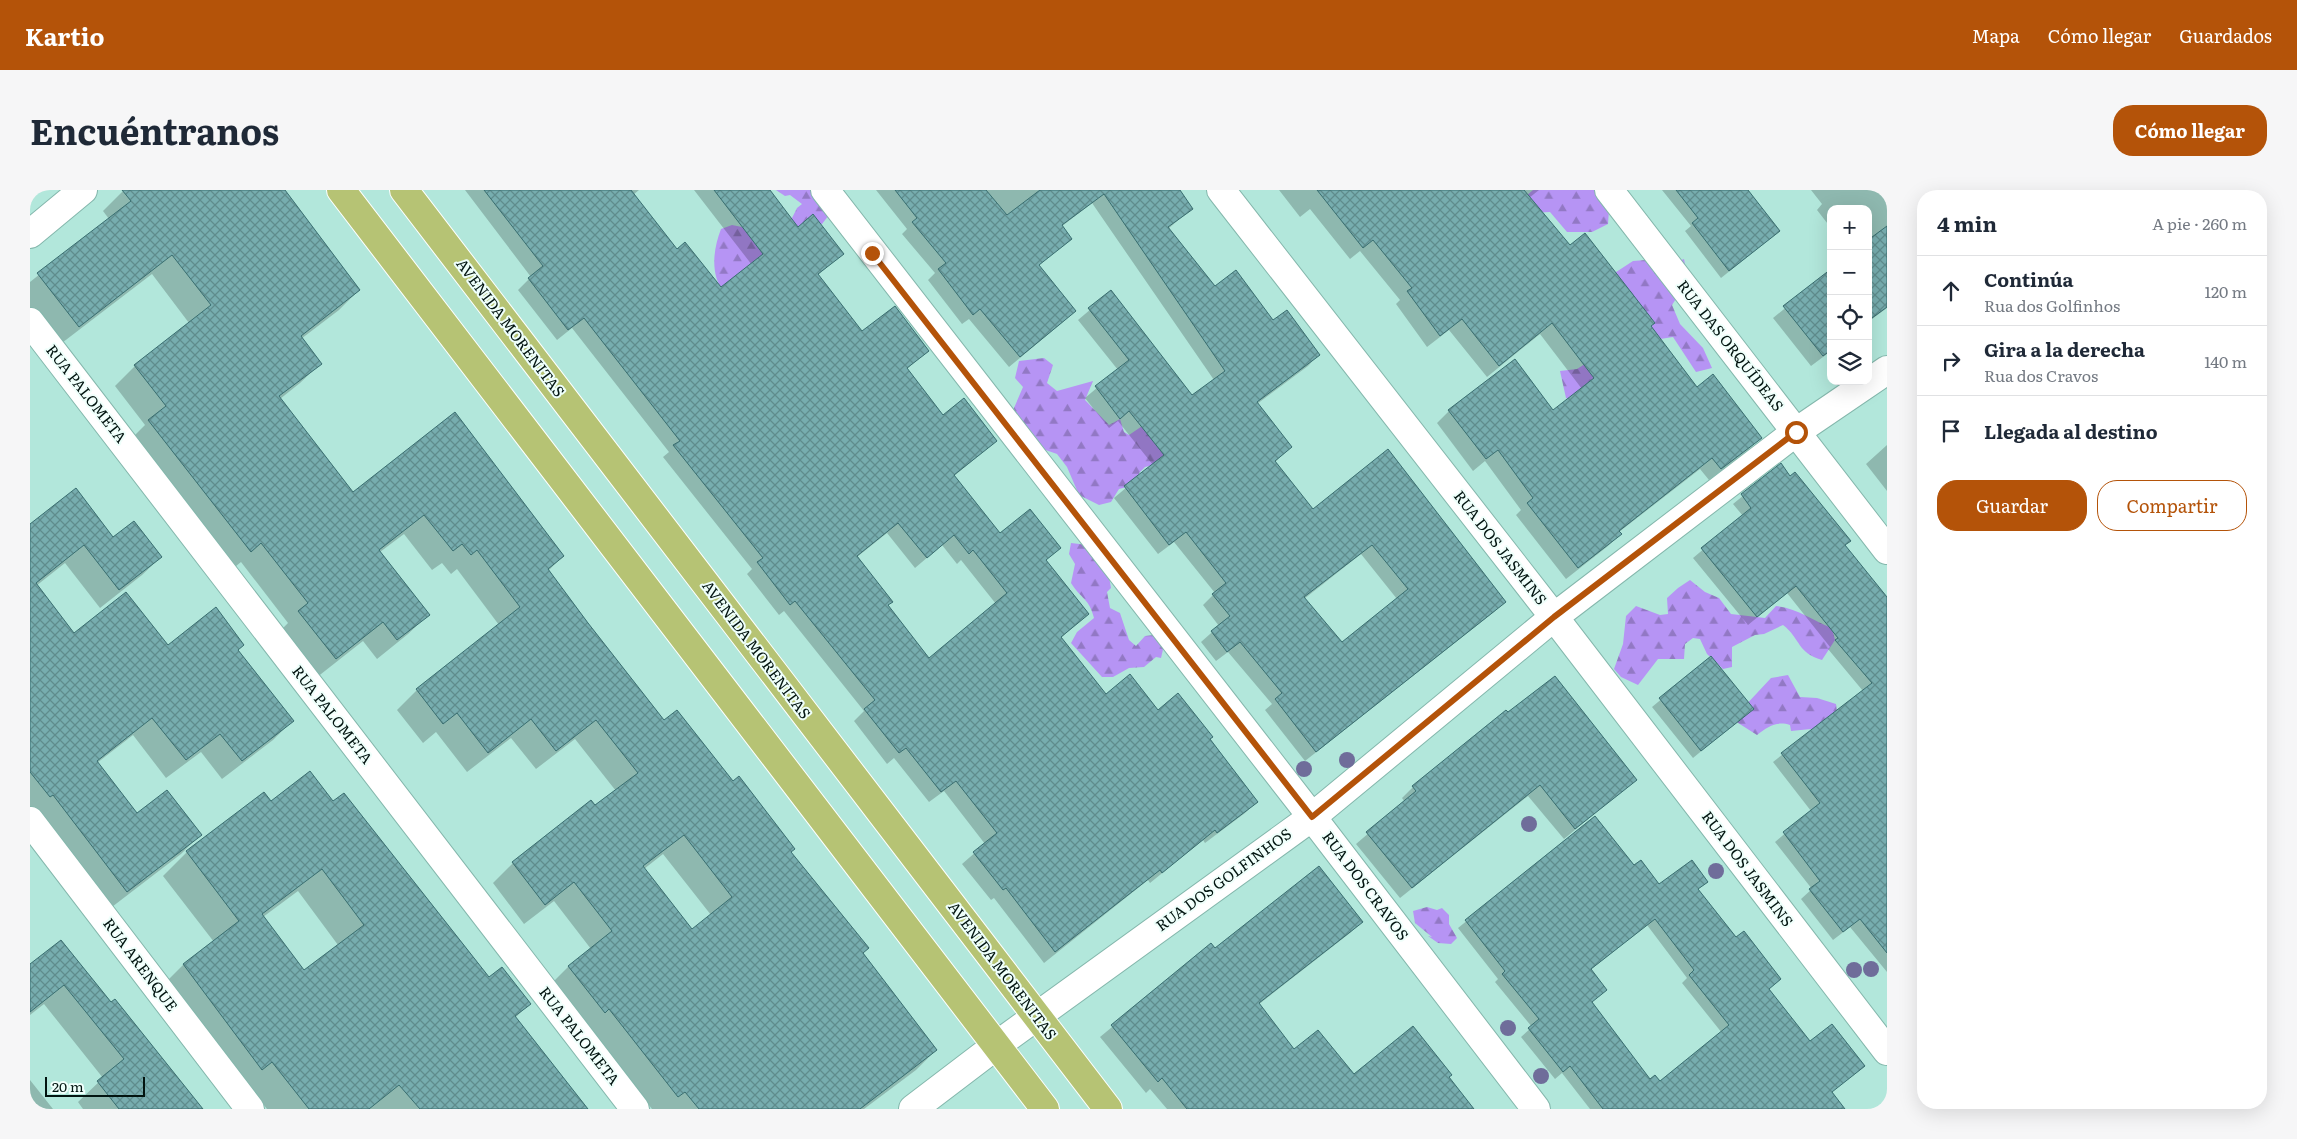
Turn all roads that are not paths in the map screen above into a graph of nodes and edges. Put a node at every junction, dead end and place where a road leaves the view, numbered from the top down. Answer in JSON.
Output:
{"nodes":[{"id":1,"x":83,"y":190,"type":"edge"},
{"id":2,"x":341,"y":190,"type":"edge"},
{"id":3,"x":404,"y":190,"type":"edge"},
{"id":4,"x":825,"y":190,"type":"edge"},
{"id":5,"x":1221,"y":190,"type":"edge"},
{"id":6,"x":1609,"y":190,"type":"edge"},
{"id":7,"x":30,"y":234,"type":"edge"},
{"id":8,"x":30,"y":322,"type":"edge"},
{"id":9,"x":1887,"y":370,"type":"edge"},
{"id":10,"x":1796,"y":432,"type":"junction"},
{"id":11,"x":1887,"y":550,"type":"edge"},
{"id":12,"x":1554,"y":617,"type":"junction"},
{"id":13,"x":1312,"y":817,"type":"junction"},
{"id":14,"x":30,"y":821,"type":"edge"},
{"id":15,"x":1036,"y":1016,"type":"junction"},
{"id":16,"x":997,"y":1045,"type":"junction"},
{"id":17,"x":1887,"y":1051,"type":"edge"},
{"id":18,"x":250,"y":1109,"type":"edge"},
{"id":19,"x":635,"y":1109,"type":"edge"},
{"id":20,"x":913,"y":1109,"type":"edge"},
{"id":21,"x":1045,"y":1109,"type":"edge"},
{"id":22,"x":1108,"y":1109,"type":"edge"},
{"id":23,"x":1536,"y":1109,"type":"edge"}],
"edges":[{"from":1,"to":7,"type":"street"},
{"from":2,"to":16,"type":"main road"},
{"from":3,"to":15,"type":"main road","name":"AVENIDA MORENITAS"},
{"from":4,"to":13,"type":"street","name":"RUA DOS CRAVOS"},
{"from":5,"to":12,"type":"street","name":"RUA DOS JASMINS"},
{"from":6,"to":10,"type":"street","name":"RUA DAS ORQUÍDEAS"},
{"from":8,"to":19,"type":"street","name":"RUA PALOMETA"},
{"from":9,"to":10,"type":"street","name":"RUA DOS GOLFINHOS"},
{"from":10,"to":11,"type":"street","name":"RUA DAS ORQUÍDEAS"},
{"from":10,"to":12,"type":"street","name":"RUA DOS GOLFINHOS"},
{"from":12,"to":13,"type":"street","name":"RUA DOS GOLFINHOS"},
{"from":12,"to":17,"type":"street","name":"RUA DOS JASMINS"},
{"from":13,"to":15,"type":"street","name":"RUA DOS GOLFINHOS"},
{"from":13,"to":23,"type":"street","name":"RUA DOS CRAVOS"},
{"from":14,"to":18,"type":"street","name":"RUA ARENQUE"},
{"from":15,"to":16,"type":"street","name":"RUA DOS GOLFINHOS"},
{"from":15,"to":22,"type":"main road","name":"AVENIDA MORENITAS"},
{"from":16,"to":20,"type":"street","name":"RUA DOS GOLFINHOS"},
{"from":16,"to":21,"type":"main road"}]}
